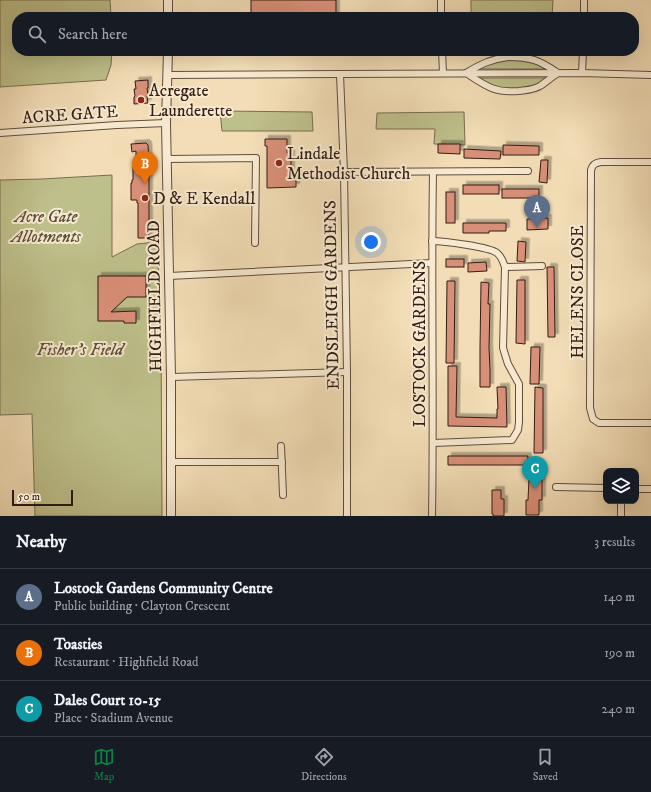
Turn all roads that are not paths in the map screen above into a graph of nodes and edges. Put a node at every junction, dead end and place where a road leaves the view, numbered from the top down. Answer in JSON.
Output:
{"nodes":[{"id":1,"x":168,"y":0,"type":"edge"},
{"id":2,"x":441,"y":0,"type":"edge"},
{"id":3,"x":584,"y":0,"type":"edge"},
{"id":4,"x":168,"y":12,"type":"edge"},
{"id":5,"x":441,"y":12,"type":"edge"},
{"id":6,"x":584,"y":12,"type":"edge"},
{"id":7,"x":168,"y":56,"type":"edge"},
{"id":8,"x":442,"y":56,"type":"edge"},
{"id":9,"x":583,"y":56,"type":"edge"},
{"id":10,"x":466,"y":73,"type":"junction"},
{"id":11,"x":558,"y":73,"type":"junction"},
{"id":12,"x":582,"y":73,"type":"junction"},
{"id":13,"x":340,"y":74,"type":"junction"},
{"id":14,"x":443,"y":74,"type":"junction"},
{"id":15,"x":651,"y":75,"type":"edge"},
{"id":16,"x":167,"y":76,"type":"junction"},
{"id":17,"x":166,"y":123,"type":"junction"},
{"id":18,"x":0,"y":133,"type":"edge"},
{"id":19,"x":167,"y":159,"type":"junction"},
{"id":20,"x":651,"y":162,"type":"edge"},
{"id":21,"x":528,"y":171,"type":"dead end"},
{"id":22,"x":344,"y":172,"type":"junction"},
{"id":23,"x":433,"y":172,"type":"junction"},
{"id":24,"x":432,"y":241,"type":"junction"},
{"id":25,"x":255,"y":243,"type":"dead end"},
{"id":26,"x":432,"y":263,"type":"junction"},
{"id":27,"x":542,"y":266,"type":"dead end"},
{"id":28,"x":345,"y":267,"type":"junction"},
{"id":29,"x":505,"y":267,"type":"junction"},
{"id":30,"x":169,"y":276,"type":"junction"},
{"id":31,"x":346,"y":372,"type":"junction"},
{"id":32,"x":171,"y":377,"type":"junction"},
{"id":33,"x":651,"y":423,"type":"edge"},
{"id":34,"x":433,"y":443,"type":"junction"},
{"id":35,"x":281,"y":446,"type":"dead end"},
{"id":36,"x":172,"y":462,"type":"junction"},
{"id":37,"x":282,"y":462,"type":"junction"},
{"id":38,"x":556,"y":487,"type":"dead end"},
{"id":39,"x":603,"y":488,"type":"edge"},
{"id":40,"x":639,"y":489,"type":"edge"},
{"id":41,"x":651,"y":489,"type":"edge"},
{"id":42,"x":283,"y":495,"type":"dead end"},
{"id":43,"x":621,"y":504,"type":"edge"},
{"id":44,"x":171,"y":516,"type":"edge"},
{"id":45,"x":347,"y":516,"type":"edge"},
{"id":46,"x":432,"y":516,"type":"edge"},
{"id":47,"x":620,"y":516,"type":"edge"}],
"edges":[{"from":1,"to":4,"type":"street"},
{"from":2,"to":5,"type":"street"},
{"from":3,"to":6,"type":"street"},
{"from":7,"to":16,"type":"street","name":"HIGHFIELD ROAD"},
{"from":8,"to":14,"type":"street"},
{"from":9,"to":12,"type":"street"},
{"from":10,"to":11,"type":"street"},
{"from":10,"to":11,"type":"street"},
{"from":10,"to":11,"type":"street"},
{"from":10,"to":14,"type":"street"},
{"from":11,"to":12,"type":"street"},
{"from":12,"to":15,"type":"street"},
{"from":13,"to":14,"type":"street"},
{"from":13,"to":16,"type":"street"},
{"from":13,"to":22,"type":"street","name":"ENDSLEIGH GARDENS"},
{"from":16,"to":17,"type":"street","name":"HIGHFIELD ROAD"},
{"from":17,"to":18,"type":"street","name":"ACRE GATE"},
{"from":17,"to":19,"type":"street","name":"HIGHFIELD ROAD"},
{"from":19,"to":25,"type":"street"},
{"from":19,"to":30,"type":"street","name":"HIGHFIELD ROAD"},
{"from":20,"to":33,"type":"street","name":"HELENS CLOSE"},
{"from":21,"to":23,"type":"street"},
{"from":22,"to":23,"type":"street"},
{"from":22,"to":28,"type":"street","name":"ENDSLEIGH GARDENS"},
{"from":23,"to":24,"type":"street","name":"LOSTOCK GARDENS"},
{"from":24,"to":26,"type":"street","name":"LOSTOCK GARDENS"},
{"from":24,"to":29,"type":"street"},
{"from":26,"to":28,"type":"street"},
{"from":26,"to":34,"type":"street","name":"LOSTOCK GARDENS"},
{"from":27,"to":29,"type":"street"},
{"from":28,"to":30,"type":"street"},
{"from":28,"to":31,"type":"street","name":"ENDSLEIGH GARDENS"},
{"from":29,"to":34,"type":"street"},
{"from":30,"to":32,"type":"street","name":"HIGHFIELD ROAD"},
{"from":31,"to":32,"type":"street"},
{"from":31,"to":45,"type":"street","name":"ENDSLEIGH GARDENS"},
{"from":32,"to":36,"type":"street","name":"HIGHFIELD ROAD"},
{"from":34,"to":46,"type":"street","name":"LOSTOCK GARDENS"},
{"from":35,"to":37,"type":"street"},
{"from":36,"to":37,"type":"street"},
{"from":36,"to":44,"type":"street","name":"HIGHFIELD ROAD"},
{"from":37,"to":42,"type":"street"},
{"from":38,"to":39,"type":"street"},
{"from":40,"to":41,"type":"street"},
{"from":43,"to":47,"type":"street"}]}
